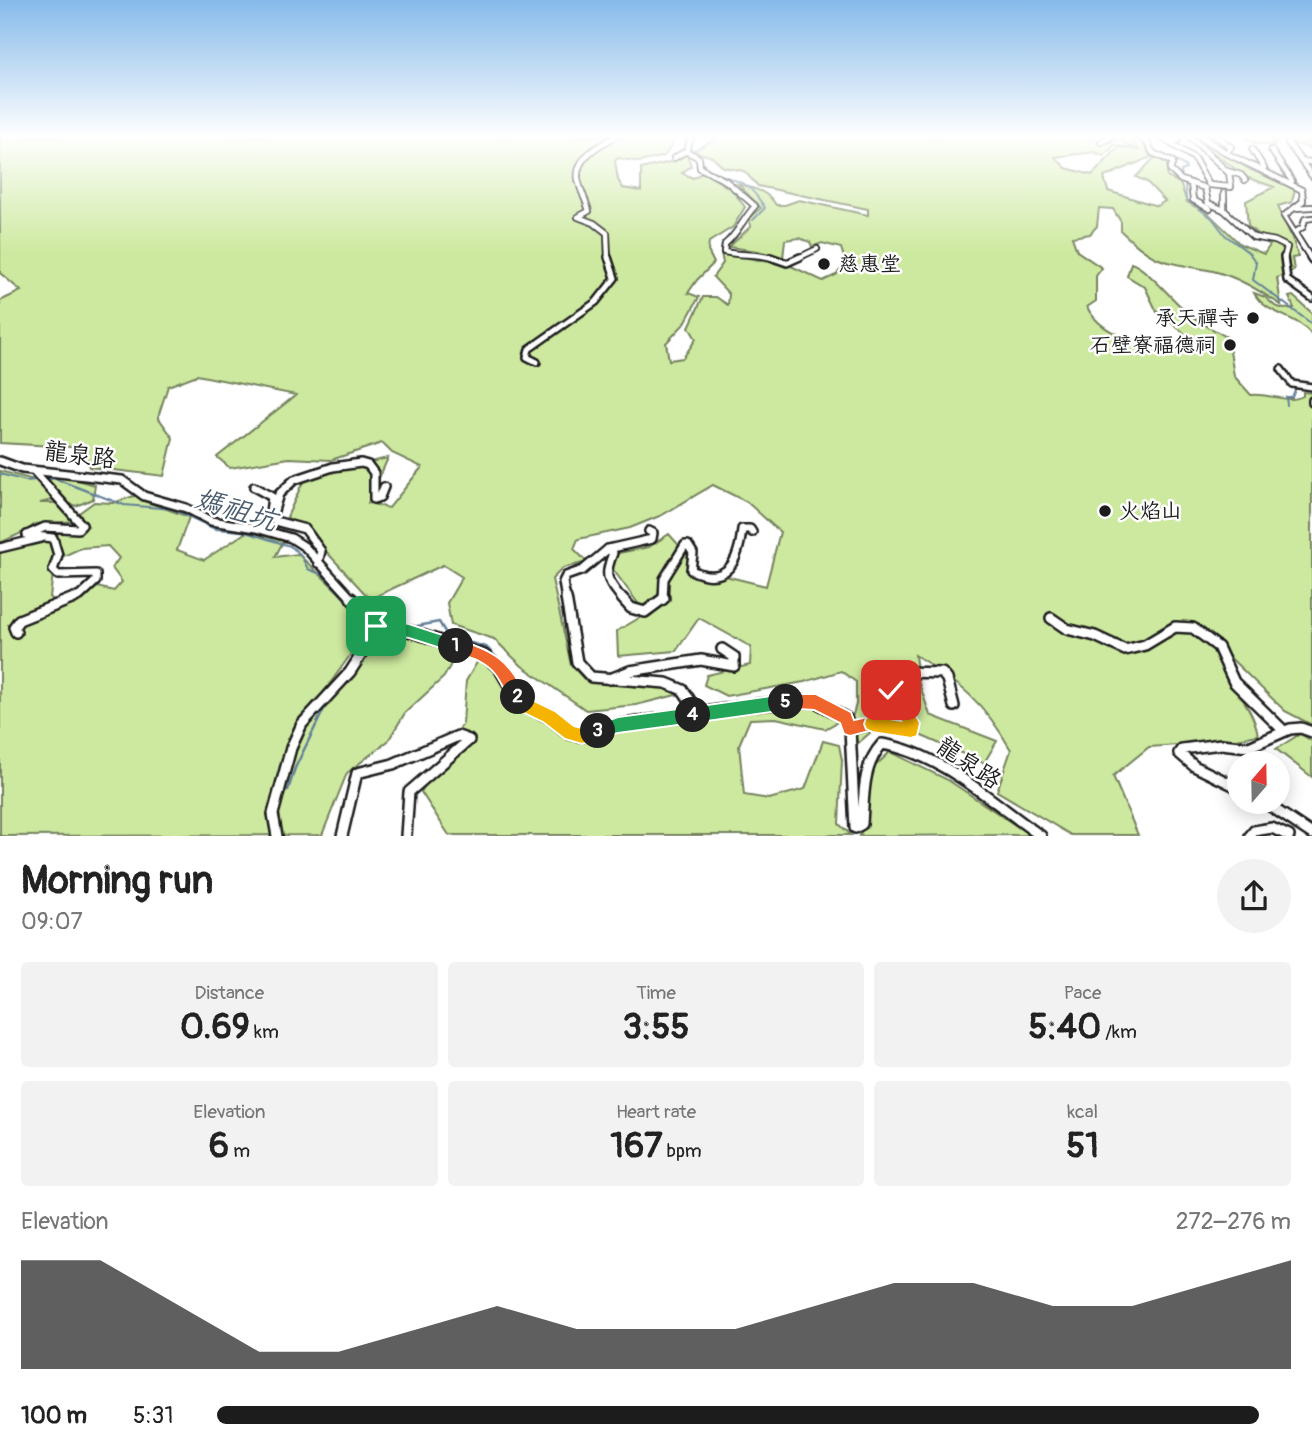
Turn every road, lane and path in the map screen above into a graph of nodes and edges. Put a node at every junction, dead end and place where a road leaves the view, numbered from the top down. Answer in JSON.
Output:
{"nodes":[{"id":1,"x":579,"y":175,"type":"edge"},
{"id":2,"x":714,"y":175,"type":"edge"},
{"id":3,"x":1173,"y":175,"type":"edge"},
{"id":4,"x":1203,"y":175,"type":"edge"},
{"id":5,"x":1229,"y":175,"type":"edge"},
{"id":6,"x":1241,"y":175,"type":"edge"},
{"id":7,"x":1273,"y":175,"type":"edge"},
{"id":8,"x":1288,"y":175,"type":"edge"},
{"id":9,"x":1245,"y":180,"type":"dead end"},
{"id":10,"x":1191,"y":183,"type":"junction"},
{"id":11,"x":1290,"y":183,"type":"junction"},
{"id":12,"x":1224,"y":193,"type":"dead end"},
{"id":13,"x":1214,"y":206,"type":"junction"},
{"id":14,"x":1312,"y":207,"type":"edge"},
{"id":15,"x":1295,"y":208,"type":"junction"},
{"id":16,"x":1224,"y":209,"type":"junction"},
{"id":17,"x":1312,"y":218,"type":"edge"},
{"id":18,"x":1296,"y":232,"type":"junction"},
{"id":19,"x":817,"y":249,"type":"dead end"},
{"id":20,"x":1312,"y":260,"type":"edge"},
{"id":21,"x":1312,"y":299,"type":"edge"},
{"id":22,"x":537,"y":362,"type":"dead end"},
{"id":23,"x":1281,"y":369,"type":"dead end"},
{"id":24,"x":1312,"y":387,"type":"edge"},
{"id":25,"x":0,"y":461,"type":"edge"},
{"id":26,"x":37,"y":474,"type":"junction"},
{"id":27,"x":254,"y":486,"type":"dead end"},
{"id":28,"x":384,"y":487,"type":"dead end"},
{"id":29,"x":271,"y":517,"type":"junction"},
{"id":30,"x":649,"y":531,"type":"dead end"},
{"id":31,"x":752,"y":532,"type":"dead end"},
{"id":32,"x":43,"y":537,"type":"junction"},
{"id":33,"x":0,"y":548,"type":"edge"},
{"id":34,"x":608,"y":549,"type":"junction"},
{"id":35,"x":318,"y":564,"type":"junction"},
{"id":36,"x":1051,"y":618,"type":"dead end"},
{"id":37,"x":377,"y":627,"type":"junction"},
{"id":38,"x":16,"y":632,"type":"dead end"},
{"id":39,"x":722,"y":649,"type":"dead end"},
{"id":40,"x":609,"y":680,"type":"junction"},
{"id":41,"x":954,"y":706,"type":"dead end"},
{"id":42,"x":699,"y":714,"type":"junction"},
{"id":43,"x":850,"y":729,"type":"junction"},
{"id":44,"x":1284,"y":731,"type":"junction"},
{"id":45,"x":1312,"y":732,"type":"edge"},
{"id":46,"x":1227,"y":782,"type":"edge"},
{"id":47,"x":1285,"y":814,"type":"edge"},
{"id":48,"x":1312,"y":834,"type":"edge"},
{"id":49,"x":277,"y":835,"type":"edge"},
{"id":50,"x":342,"y":835,"type":"edge"},
{"id":51,"x":406,"y":835,"type":"edge"},
{"id":52,"x":1041,"y":835,"type":"edge"},
{"id":53,"x":1250,"y":835,"type":"edge"},
{"id":54,"x":1289,"y":835,"type":"edge"}],
"edges":[{"from":1,"to":22,"type":"street"},
{"from":2,"to":19,"type":"street"},
{"from":3,"to":10,"type":"street"},
{"from":4,"to":5,"type":"street"},
{"from":6,"to":9,"type":"street"},
{"from":7,"to":11,"type":"street"},
{"from":8,"to":11,"type":"street"},
{"from":10,"to":13,"type":"street"},
{"from":10,"to":13,"type":"street"},
{"from":11,"to":15,"type":"street"},
{"from":12,"to":16,"type":"street"},
{"from":13,"to":16,"type":"street"},
{"from":14,"to":15,"type":"street"},
{"from":15,"to":18,"type":"street"},
{"from":16,"to":21,"type":"street"},
{"from":17,"to":18,"type":"street"},
{"from":18,"to":20,"type":"street"},
{"from":23,"to":24,"type":"street"},
{"from":25,"to":26,"type":"street","name":"龍泉路"},
{"from":26,"to":32,"type":"street"},
{"from":26,"to":35,"type":"street","name":"龍泉路"},
{"from":27,"to":29,"type":"street"},
{"from":28,"to":29,"type":"street"},
{"from":29,"to":35,"type":"street"},
{"from":30,"to":34,"type":"street"},
{"from":31,"to":34,"type":"street"},
{"from":32,"to":33,"type":"street"},
{"from":32,"to":38,"type":"street"},
{"from":34,"to":40,"type":"street"},
{"from":35,"to":37,"type":"street","name":"龍泉路"},
{"from":36,"to":44,"type":"street"},
{"from":37,"to":42,"type":"street"},
{"from":37,"to":49,"type":"street"},
{"from":39,"to":40,"type":"street"},
{"from":40,"to":42,"type":"street"},
{"from":41,"to":43,"type":"street"},
{"from":42,"to":43,"type":"street"},
{"from":43,"to":52,"type":"street","name":"龍泉路"},
{"from":44,"to":45,"type":"street"},
{"from":44,"to":46,"type":"street"},
{"from":47,"to":48,"type":"street"},
{"from":50,"to":51,"type":"street"},
{"from":53,"to":54,"type":"street"}]}
